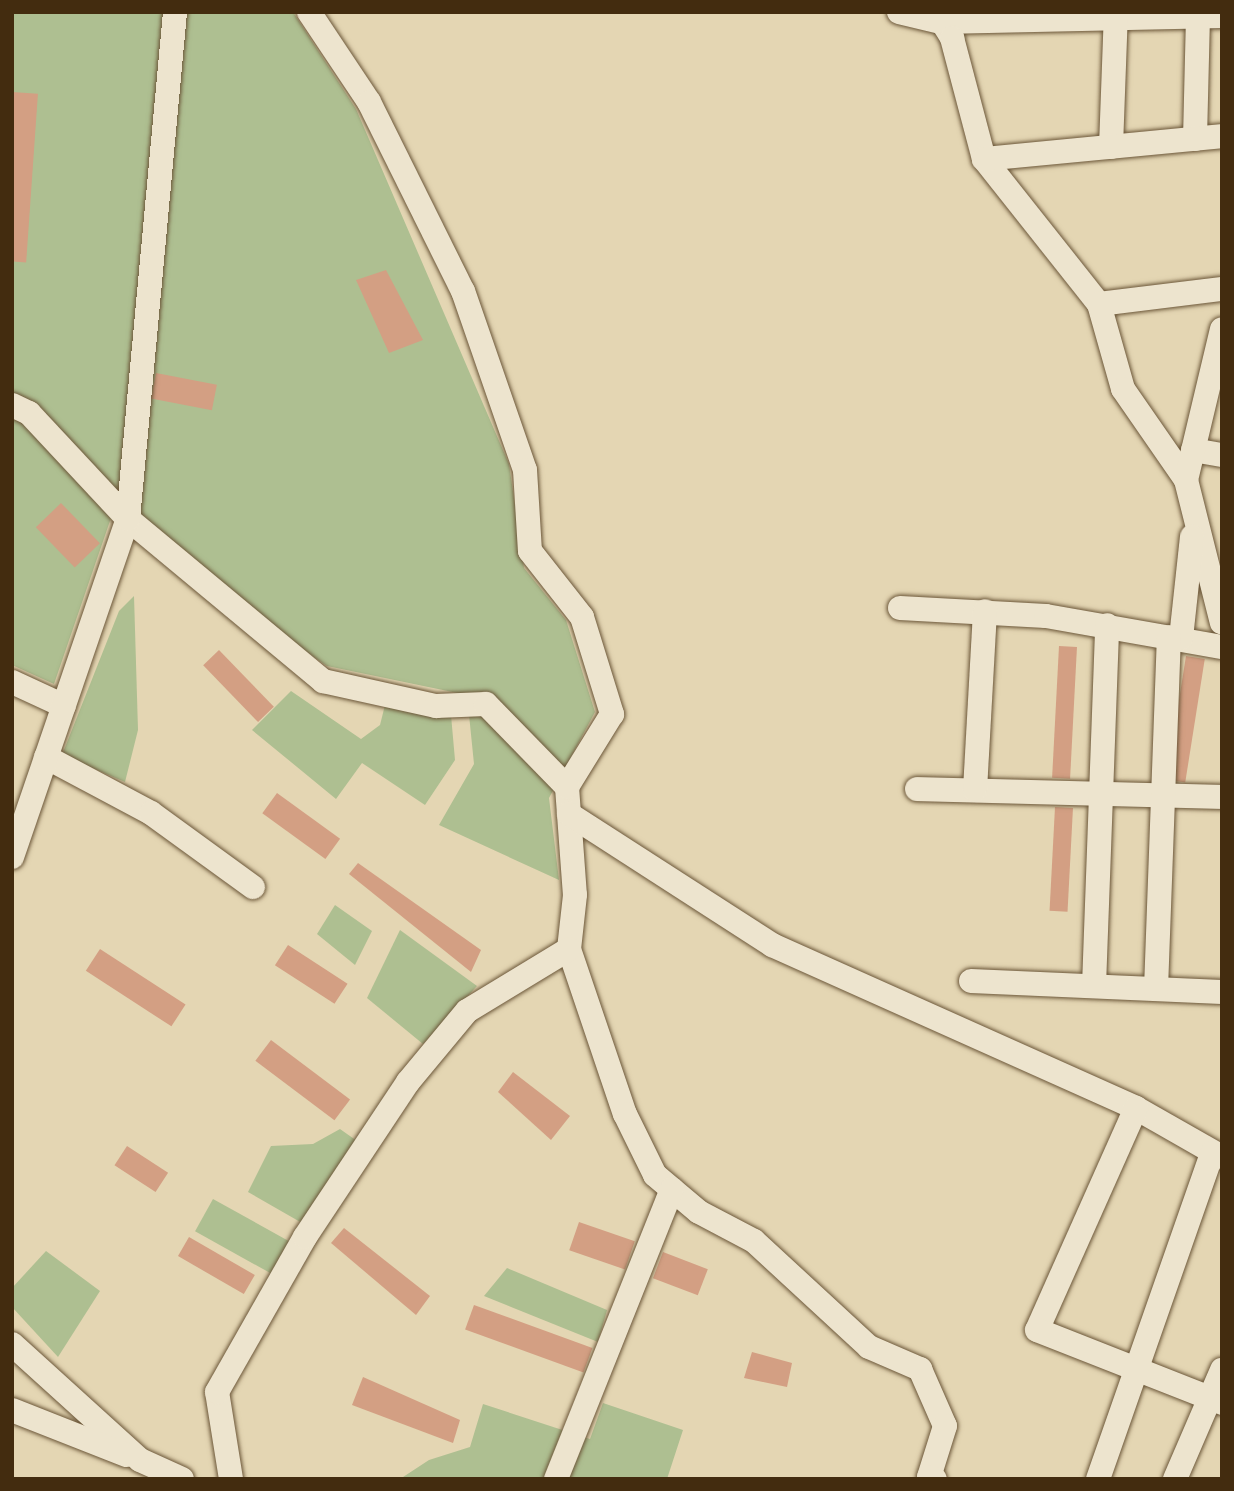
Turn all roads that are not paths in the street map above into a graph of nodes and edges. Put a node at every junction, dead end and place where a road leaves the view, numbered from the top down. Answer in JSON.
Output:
{"nodes":[{"id":1,"x":175,"y":12,"type":"edge"},
{"id":2,"x":309,"y":12,"type":"edge"},
{"id":3,"x":899,"y":12,"type":"edge"},
{"id":4,"x":1116,"y":14,"type":"edge"},
{"id":5,"x":1206,"y":15,"type":"edge"},
{"id":6,"x":939,"y":17,"type":"edge"},
{"id":7,"x":1222,"y":136,"type":"edge"},
{"id":8,"x":1195,"y":139,"type":"junction"},
{"id":9,"x":1111,"y":147,"type":"junction"},
{"id":10,"x":984,"y":159,"type":"junction"},
{"id":11,"x":1222,"y":289,"type":"edge"},
{"id":12,"x":1099,"y":304,"type":"junction"},
{"id":13,"x":1222,"y":329,"type":"edge"},
{"id":14,"x":12,"y":405,"type":"edge"},
{"id":15,"x":1193,"y":450,"type":"junction"},
{"id":16,"x":1222,"y":455,"type":"edge"},
{"id":17,"x":1186,"y":480,"type":"junction"},
{"id":18,"x":128,"y":519,"type":"junction"},
{"id":19,"x":1194,"y":523,"type":"junction"},
{"id":20,"x":900,"y":608,"type":"dead end"},
{"id":21,"x":985,"y":611,"type":"junction"},
{"id":22,"x":1222,"y":623,"type":"edge"},
{"id":23,"x":1107,"y":625,"type":"junction"},
{"id":24,"x":1175,"y":638,"type":"junction"},
{"id":25,"x":1222,"y":646,"type":"edge"},
{"id":26,"x":12,"y":682,"type":"edge"},
{"id":27,"x":64,"y":706,"type":"junction"},
{"id":28,"x":47,"y":757,"type":"junction"},
{"id":29,"x":567,"y":787,"type":"junction"},
{"id":30,"x":916,"y":789,"type":"dead end"},
{"id":31,"x":975,"y":790,"type":"junction"},
{"id":32,"x":1103,"y":794,"type":"junction"},
{"id":33,"x":1163,"y":796,"type":"junction"},
{"id":34,"x":1222,"y":797,"type":"edge"},
{"id":35,"x":569,"y":814,"type":"junction"},
{"id":36,"x":12,"y":857,"type":"edge"},
{"id":37,"x":253,"y":887,"type":"dead end"},
{"id":38,"x":569,"y":949,"type":"junction"},
{"id":39,"x":971,"y":981,"type":"dead end"},
{"id":40,"x":1094,"y":986,"type":"junction"},
{"id":41,"x":1156,"y":989,"type":"junction"},
{"id":42,"x":1222,"y":992,"type":"edge"},
{"id":43,"x":1136,"y":1108,"type":"junction"},
{"id":44,"x":1217,"y":1155,"type":"edge"},
{"id":45,"x":672,"y":1189,"type":"junction"},
{"id":46,"x":13,"y":1350,"type":"edge"},
{"id":47,"x":1138,"y":1370,"type":"junction"},
{"id":48,"x":1222,"y":1370,"type":"edge"},
{"id":49,"x":1216,"y":1401,"type":"edge"},
{"id":50,"x":12,"y":1410,"type":"edge"},
{"id":51,"x":140,"y":1460,"type":"junction"},
{"id":52,"x":182,"y":1479,"type":"edge"},
{"id":53,"x":231,"y":1479,"type":"edge"},
{"id":54,"x":556,"y":1479,"type":"edge"},
{"id":55,"x":935,"y":1479,"type":"edge"},
{"id":56,"x":1098,"y":1479,"type":"edge"},
{"id":57,"x":1175,"y":1479,"type":"edge"}],
"edges":[{"from":1,"to":18,"type":"street"},
{"from":2,"to":29,"type":"street"},
{"from":3,"to":6,"type":"street"},
{"from":4,"to":5,"type":"street"},
{"from":4,"to":6,"type":"street"},
{"from":4,"to":9,"type":"street"},
{"from":5,"to":8,"type":"street"},
{"from":6,"to":10,"type":"street"},
{"from":7,"to":8,"type":"street"},
{"from":8,"to":9,"type":"street"},
{"from":9,"to":10,"type":"street"},
{"from":10,"to":12,"type":"street"},
{"from":11,"to":12,"type":"street"},
{"from":12,"to":17,"type":"street"},
{"from":13,"to":15,"type":"street"},
{"from":14,"to":18,"type":"street"},
{"from":15,"to":16,"type":"street"},
{"from":15,"to":17,"type":"street"},
{"from":17,"to":19,"type":"street"},
{"from":18,"to":27,"type":"street"},
{"from":18,"to":29,"type":"street"},
{"from":19,"to":22,"type":"street"},
{"from":19,"to":24,"type":"street"},
{"from":20,"to":21,"type":"street"},
{"from":21,"to":23,"type":"street"},
{"from":21,"to":31,"type":"street"},
{"from":23,"to":24,"type":"street"},
{"from":23,"to":32,"type":"street"},
{"from":24,"to":25,"type":"street"},
{"from":24,"to":33,"type":"street"},
{"from":26,"to":27,"type":"street"},
{"from":27,"to":28,"type":"street"},
{"from":28,"to":36,"type":"street"},
{"from":28,"to":37,"type":"street"},
{"from":29,"to":35,"type":"street"},
{"from":30,"to":31,"type":"street"},
{"from":31,"to":32,"type":"street"},
{"from":32,"to":33,"type":"street"},
{"from":32,"to":40,"type":"street"},
{"from":33,"to":34,"type":"street"},
{"from":33,"to":41,"type":"street"},
{"from":35,"to":38,"type":"street"},
{"from":35,"to":43,"type":"street"},
{"from":38,"to":45,"type":"street"},
{"from":38,"to":53,"type":"street"},
{"from":39,"to":40,"type":"street"},
{"from":40,"to":41,"type":"street"},
{"from":41,"to":42,"type":"street"},
{"from":43,"to":44,"type":"street"},
{"from":43,"to":47,"type":"street"},
{"from":44,"to":47,"type":"street"},
{"from":45,"to":54,"type":"street"},
{"from":45,"to":55,"type":"street"},
{"from":46,"to":51,"type":"street"},
{"from":47,"to":49,"type":"street"},
{"from":47,"to":56,"type":"street"},
{"from":48,"to":49,"type":"street"},
{"from":49,"to":57,"type":"street"},
{"from":50,"to":51,"type":"street"},
{"from":51,"to":52,"type":"street"}]}
